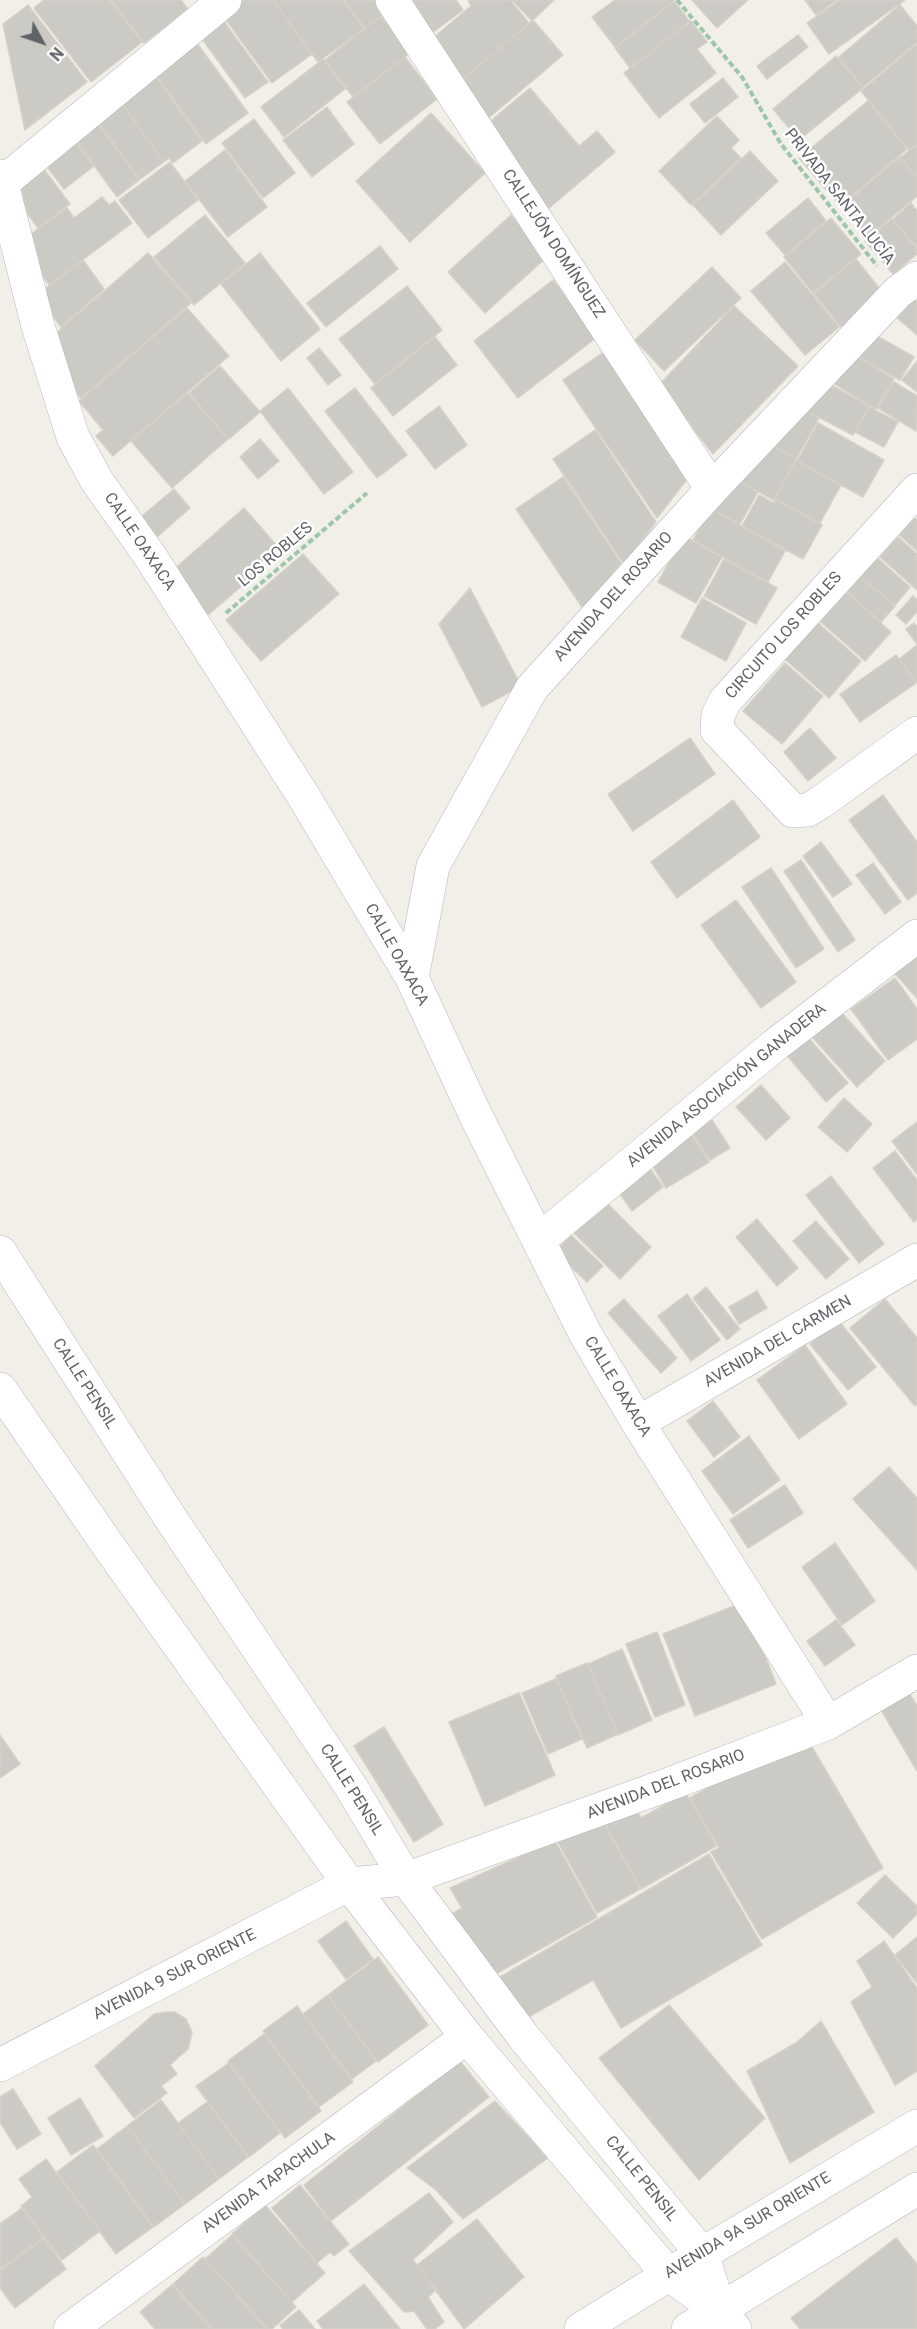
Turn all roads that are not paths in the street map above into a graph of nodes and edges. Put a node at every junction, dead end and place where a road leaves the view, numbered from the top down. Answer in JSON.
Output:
{"nodes":[{"id":1,"x":225,"y":0,"type":"edge"},
{"id":2,"x":392,"y":0,"type":"edge"},
{"id":3,"x":1,"y":180,"type":"edge"},
{"id":4,"x":908,"y":285,"type":"edge"},
{"id":5,"x":712,"y":489,"type":"junction"},
{"id":6,"x":917,"y":490,"type":"edge"},
{"id":7,"x":917,"y":733,"type":"edge"},
{"id":8,"x":917,"y":936,"type":"edge"},
{"id":9,"x":412,"y":978,"type":"junction"},
{"id":10,"x":539,"y":1240,"type":"junction"},
{"id":11,"x":0,"y":1252,"type":"edge"},
{"id":12,"x":917,"y":1260,"type":"edge"},
{"id":13,"x":0,"y":1389,"type":"edge"},
{"id":14,"x":638,"y":1423,"type":"junction"},
{"id":15,"x":917,"y":1671,"type":"edge"},
{"id":16,"x":828,"y":1723,"type":"junction"},
{"id":17,"x":406,"y":1879,"type":"junction"},
{"id":18,"x":349,"y":1884,"type":"junction"},
{"id":19,"x":467,"y":2037,"type":"junction"},
{"id":20,"x":0,"y":2065,"type":"edge"},
{"id":21,"x":917,"y":2126,"type":"edge"},
{"id":22,"x":917,"y":2189,"type":"edge"},
{"id":23,"x":702,"y":2254,"type":"junction"},
{"id":24,"x":668,"y":2274,"type":"junction"},
{"id":25,"x":728,"y":2320,"type":"edge"},
{"id":26,"x":70,"y":2329,"type":"edge"},
{"id":27,"x":581,"y":2329,"type":"edge"},
{"id":28,"x":688,"y":2329,"type":"edge"}],
"edges":[{"from":1,"to":3,"type":"street"},
{"from":2,"to":5,"type":"street","name":"CALLEJÓN DOMÍNGUEZ"},
{"from":3,"to":9,"type":"street","name":"CALLE OAXACA"},
{"from":4,"to":5,"type":"street","name":"AVENIDA DEL ROSARIO"},
{"from":5,"to":9,"type":"street","name":"AVENIDA DEL ROSARIO"},
{"from":6,"to":7,"type":"street","name":"CIRCUITO LOS ROBLES"},
{"from":8,"to":10,"type":"street","name":"AVENIDA ASOCIACIÓN GANADERA"},
{"from":9,"to":10,"type":"street","name":"CALLE OAXACA"},
{"from":10,"to":14,"type":"street","name":"CALLE OAXACA"},
{"from":11,"to":17,"type":"street","name":"CALLE PENSIL"},
{"from":12,"to":14,"type":"street","name":"AVENIDA DEL CARMEN"},
{"from":13,"to":18,"type":"street"},
{"from":14,"to":16,"type":"street","name":"CALLE OAXACA"},
{"from":15,"to":16,"type":"street","name":"AVENIDA DEL ROSARIO"},
{"from":16,"to":17,"type":"street","name":"AVENIDA DEL ROSARIO"},
{"from":17,"to":18,"type":"street","name":"AVENIDA DEL ROSARIO"},
{"from":17,"to":23,"type":"street","name":"CALLE PENSIL"},
{"from":18,"to":19,"type":"street"},
{"from":18,"to":20,"type":"street","name":"AVENIDA 9 SUR ORIENTE"},
{"from":19,"to":24,"type":"street"},
{"from":19,"to":26,"type":"street","name":"AVENIDA TAPACHULA"},
{"from":21,"to":23,"type":"street","name":"AVENIDA 9A SUR ORIENTE"},
{"from":22,"to":25,"type":"street"},
{"from":23,"to":24,"type":"street","name":"AVENIDA 9A SUR ORIENTE"},
{"from":23,"to":25,"type":"street","name":"CALLE PENSIL"},
{"from":24,"to":25,"type":"street"},
{"from":24,"to":27,"type":"street","name":"AVENIDA 9A SUR ORIENTE"},
{"from":25,"to":28,"type":"street"}]}
